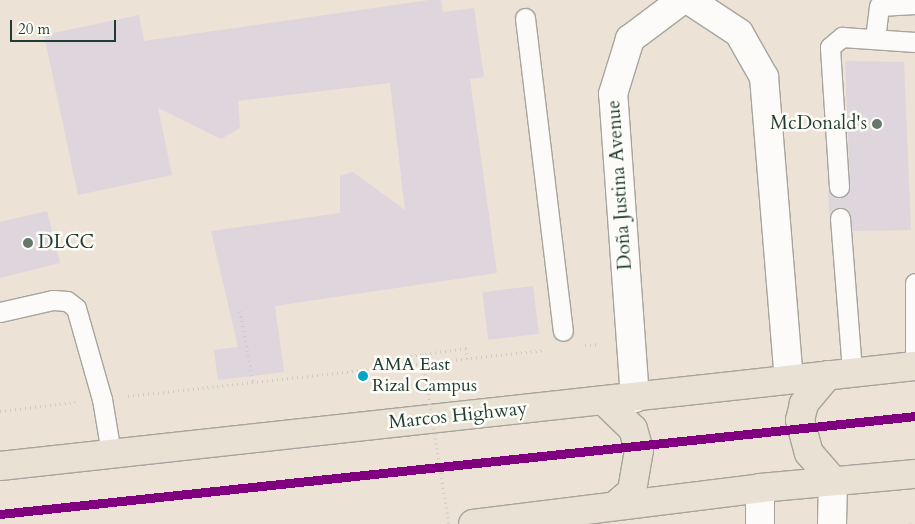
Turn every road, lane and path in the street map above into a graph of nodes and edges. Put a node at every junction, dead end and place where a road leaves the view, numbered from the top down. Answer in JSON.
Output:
{"nodes":[{"id":1,"x":682,"y":0,"type":"edge"},
{"id":2,"x":689,"y":0,"type":"edge"},
{"id":3,"x":915,"y":4,"type":"edge"},
{"id":4,"x":525,"y":18,"type":"dead end"},
{"id":5,"x":875,"y":39,"type":"junction"},
{"id":6,"x":915,"y":42,"type":"edge"},
{"id":7,"x":839,"y":187,"type":"dead end"},
{"id":8,"x":840,"y":218,"type":"dead end"},
{"id":9,"x":915,"y":283,"type":"edge"},
{"id":10,"x":240,"y":311,"type":"dead end"},
{"id":11,"x":0,"y":312,"type":"edge"},
{"id":12,"x":562,"y":331,"type":"dead end"},
{"id":13,"x":632,"y":340,"type":"junction"},
{"id":14,"x":574,"y":346,"type":"dead end"},
{"id":15,"x":555,"y":349,"type":"dead end"},
{"id":16,"x":422,"y":354,"type":"junction"},
{"id":17,"x":467,"y":359,"type":"junction"},
{"id":18,"x":915,"y":366,"type":"edge"},
{"id":19,"x":378,"y":368,"type":"junction"},
{"id":20,"x":840,"y":374,"type":"junction"},
{"id":21,"x":789,"y":379,"type":"junction"},
{"id":22,"x":253,"y":382,"type":"junction"},
{"id":23,"x":635,"y":398,"type":"junction"},
{"id":24,"x":102,"y":399,"type":"junction"},
{"id":25,"x":605,"y":402,"type":"junction"},
{"id":26,"x":0,"y":411,"type":"edge"},
{"id":27,"x":111,"y":453,"type":"junction"},
{"id":28,"x":6,"y":469,"type":"edge"},
{"id":29,"x":915,"y":474,"type":"edge"},
{"id":30,"x":833,"y":481,"type":"junction"},
{"id":31,"x":760,"y":488,"type":"junction"},
{"id":32,"x":615,"y":506,"type":"junction"},
{"id":33,"x":449,"y":524,"type":"edge"},
{"id":34,"x":473,"y":524,"type":"edge"},
{"id":35,"x":760,"y":524,"type":"edge"},
{"id":36,"x":832,"y":524,"type":"edge"},
{"id":37,"x":910,"y":524,"type":"edge"},
{"id":38,"x":915,"y":524,"type":"edge"}],
"edges":[{"from":1,"to":13,"type":"street","name":"Doña Justina Avenue"},
{"from":2,"to":21,"type":"street"},
{"from":3,"to":5,"type":"lane"},
{"from":4,"to":12,"type":"lane"},
{"from":5,"to":6,"type":"lane"},
{"from":5,"to":7,"type":"lane"},
{"from":8,"to":20,"type":"lane"},
{"from":9,"to":18,"type":"lane"},
{"from":10,"to":22,"type":"path"},
{"from":11,"to":24,"type":"lane"},
{"from":13,"to":14,"type":"path"},
{"from":13,"to":23,"type":"street","name":"Doña Justina Avenue"},
{"from":15,"to":17,"type":"path"},
{"from":16,"to":17,"type":"path"},
{"from":16,"to":19,"type":"path"},
{"from":16,"to":33,"type":"path","bridge":true},
{"from":17,"to":19,"type":"path"},
{"from":18,"to":20,"type":"main road","name":"Marcos Highway"},
{"from":19,"to":22,"type":"path"},
{"from":20,"to":21,"type":"main road","name":"Marcos Highway"},
{"from":20,"to":30,"type":"main road"},
{"from":21,"to":23,"type":"main road","name":"Marcos Highway"},
{"from":22,"to":24,"type":"path"},
{"from":23,"to":25,"type":"main road","name":"Marcos Highway"},
{"from":24,"to":26,"type":"path"},
{"from":24,"to":27,"type":"lane"},
{"from":25,"to":27,"type":"main road","name":"Marcos Highway"},
{"from":25,"to":32,"type":"main road"},
{"from":27,"to":28,"type":"main road","name":"Marcos Highway"},
{"from":29,"to":30,"type":"main road"},
{"from":30,"to":31,"type":"main road"},
{"from":30,"to":36,"type":"street"},
{"from":31,"to":32,"type":"main road"},
{"from":31,"to":35,"type":"street"},
{"from":32,"to":34,"type":"main road"},
{"from":37,"to":38,"type":"path"}]}
